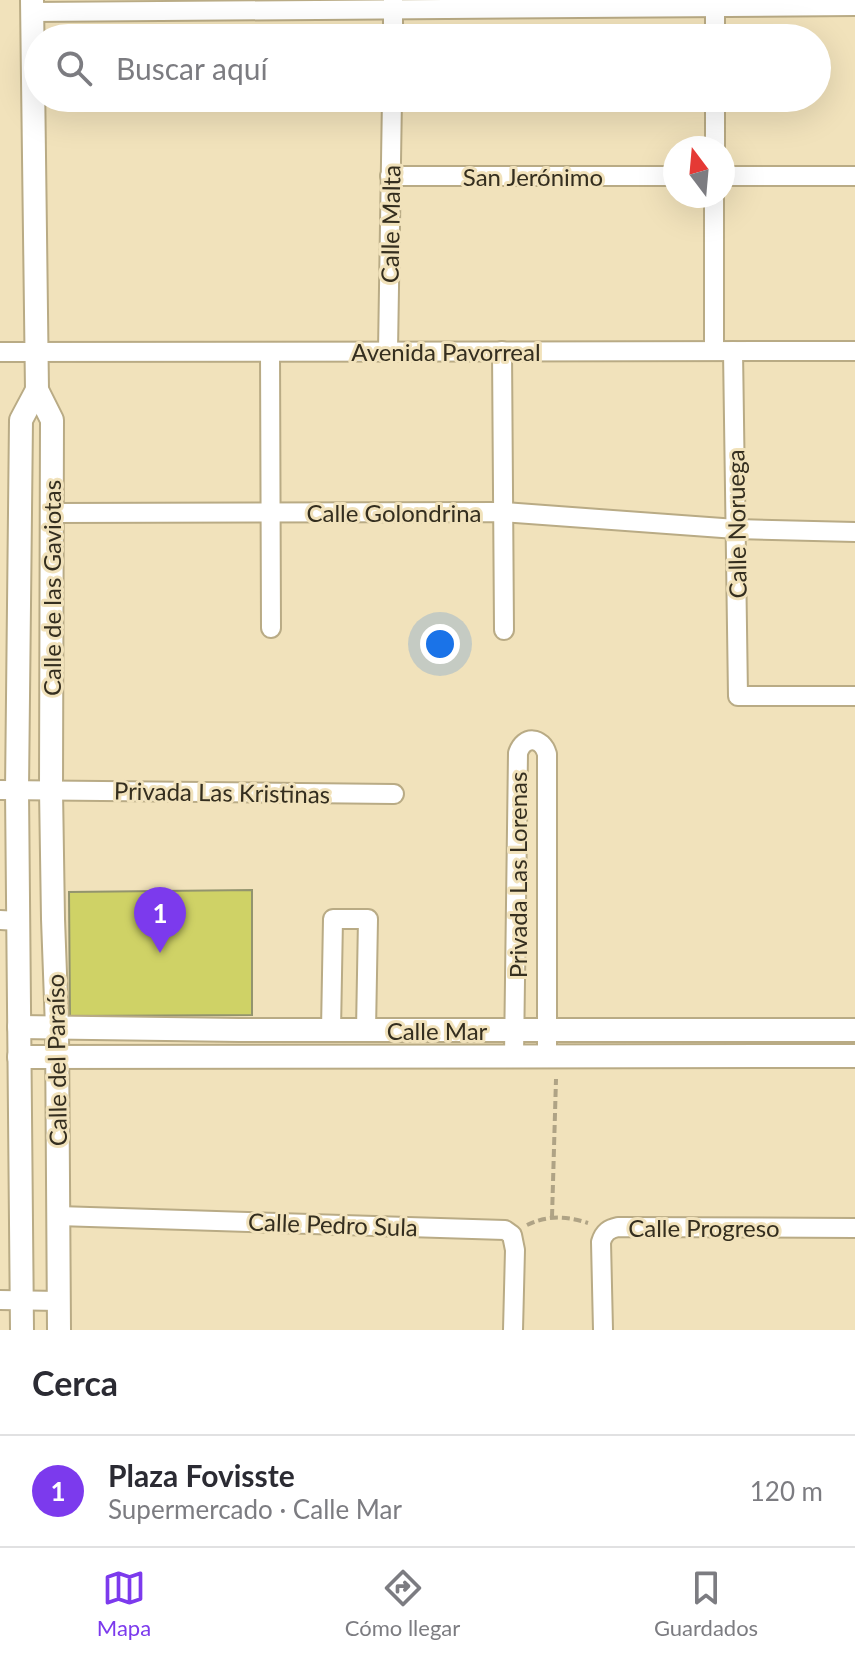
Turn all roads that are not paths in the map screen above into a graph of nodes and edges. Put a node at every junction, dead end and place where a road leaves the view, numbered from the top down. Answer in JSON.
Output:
{"nodes":[{"id":1,"x":393,"y":4,"type":"edge"},
{"id":2,"x":715,"y":4,"type":"edge"},
{"id":3,"x":32,"y":6,"type":"edge"},
{"id":4,"x":855,"y":6,"type":"edge"},
{"id":5,"x":34,"y":112,"type":"edge"},
{"id":6,"x":392,"y":112,"type":"edge"},
{"id":7,"x":715,"y":112,"type":"edge"},
{"id":8,"x":715,"y":136,"type":"edge"},
{"id":9,"x":390,"y":176,"type":"junction"},
{"id":10,"x":663,"y":176,"type":"edge"},
{"id":11,"x":735,"y":176,"type":"edge"},
{"id":12,"x":855,"y":176,"type":"edge"},
{"id":13,"x":715,"y":208,"type":"edge"},
{"id":14,"x":388,"y":351,"type":"junction"},
{"id":15,"x":502,"y":351,"type":"junction"},
{"id":16,"x":723,"y":351,"type":"junction"},
{"id":17,"x":855,"y":351,"type":"edge"},
{"id":18,"x":0,"y":352,"type":"edge"},
{"id":19,"x":37,"y":352,"type":"junction"},
{"id":20,"x":270,"y":352,"type":"junction"},
{"id":21,"x":37,"y":390,"type":"junction"},
{"id":22,"x":503,"y":512,"type":"junction"},
{"id":23,"x":52,"y":513,"type":"junction"},
{"id":24,"x":270,"y":513,"type":"junction"},
{"id":25,"x":736,"y":529,"type":"junction"},
{"id":26,"x":855,"y":532,"type":"edge"},
{"id":27,"x":271,"y":628,"type":"dead end"},
{"id":28,"x":504,"y":630,"type":"dead end"},
{"id":29,"x":10,"y":641,"type":"edge"},
{"id":30,"x":855,"y":696,"type":"edge"},
{"id":31,"x":9,"y":790,"type":"edge"},
{"id":32,"x":51,"y":790,"type":"junction"},
{"id":33,"x":394,"y":794,"type":"dead end"},
{"id":34,"x":9,"y":920,"type":"edge"},
{"id":35,"x":19,"y":1027,"type":"junction"},
{"id":36,"x":57,"y":1028,"type":"junction"},
{"id":37,"x":331,"y":1030,"type":"junction"},
{"id":38,"x":366,"y":1030,"type":"junction"},
{"id":39,"x":516,"y":1030,"type":"junction"},
{"id":40,"x":547,"y":1030,"type":"junction"},
{"id":41,"x":855,"y":1030,"type":"edge"},
{"id":42,"x":514,"y":1056,"type":"junction"},
{"id":43,"x":552,"y":1056,"type":"junction"},
{"id":44,"x":855,"y":1056,"type":"edge"},
{"id":45,"x":19,"y":1057,"type":"junction"},
{"id":46,"x":58,"y":1057,"type":"junction"},
{"id":47,"x":58,"y":1216,"type":"junction"},
{"id":48,"x":855,"y":1228,"type":"edge"},
{"id":49,"x":11,"y":1300,"type":"edge"},
{"id":50,"x":59,"y":1301,"type":"junction"},
{"id":51,"x":22,"y":1330,"type":"edge"},
{"id":52,"x":59,"y":1330,"type":"edge"},
{"id":53,"x":513,"y":1330,"type":"edge"},
{"id":54,"x":603,"y":1330,"type":"edge"}],
"edges":[{"from":1,"to":2,"type":"street"},
{"from":1,"to":3,"type":"street"},
{"from":2,"to":4,"type":"street"},
{"from":5,"to":19,"type":"street","name":"Calle de las Gaviotas"},
{"from":6,"to":9,"type":"street","name":"Calle Malta"},
{"from":7,"to":8,"type":"street"},
{"from":9,"to":10,"type":"street","name":"San Jerónimo"},
{"from":9,"to":14,"type":"street","name":"Calle Malta"},
{"from":11,"to":12,"type":"street"},
{"from":13,"to":16,"type":"street","name":"Calle Noruega"},
{"from":14,"to":15,"type":"street","name":"Avenida Pavorreal"},
{"from":14,"to":20,"type":"street","name":"Avenida Pavorreal"},
{"from":15,"to":16,"type":"street","name":"Avenida Pavorreal"},
{"from":15,"to":22,"type":"street"},
{"from":16,"to":17,"type":"street","name":"Avenida Pavorreal"},
{"from":16,"to":25,"type":"street","name":"Calle Noruega"},
{"from":18,"to":19,"type":"street","name":"Avenida Pavorreal"},
{"from":19,"to":20,"type":"street","name":"Avenida Pavorreal"},
{"from":19,"to":21,"type":"street","name":"Calle de las Gaviotas"},
{"from":20,"to":24,"type":"street"},
{"from":21,"to":23,"type":"street","name":"Calle de las Gaviotas"},
{"from":21,"to":29,"type":"street","name":"Calle de las Gaviotas"},
{"from":22,"to":24,"type":"street","name":"Calle Golondrina"},
{"from":22,"to":25,"type":"street","name":"Calle Golondrina"},
{"from":22,"to":28,"type":"street"},
{"from":23,"to":24,"type":"street","name":"Calle Golondrina"},
{"from":23,"to":32,"type":"street","name":"Calle de las Gaviotas"},
{"from":24,"to":27,"type":"street"},
{"from":25,"to":26,"type":"street","name":"Calle Golondrina"},
{"from":25,"to":30,"type":"street","name":"Calle Noruega"},
{"from":29,"to":31,"type":"street","name":"Calle de las Gaviotas"},
{"from":31,"to":32,"type":"street","name":"Privada Las Kristinas"},
{"from":31,"to":34,"type":"street","name":"Calle del Paraíso"},
{"from":32,"to":33,"type":"street","name":"Privada Las Kristinas"},
{"from":32,"to":36,"type":"street","name":"Calle del Paraíso"},
{"from":34,"to":35,"type":"street","name":"Calle del Paraíso"},
{"from":35,"to":36,"type":"street","name":"Calle Mar"},
{"from":35,"to":45,"type":"street","name":"Calle del Paraíso"},
{"from":36,"to":37,"type":"street","name":"Calle Mar"},
{"from":36,"to":46,"type":"street","name":"Calle del Paraíso"},
{"from":37,"to":38,"type":"street","name":"Calle Mar"},
{"from":37,"to":38,"type":"street"},
{"from":38,"to":39,"type":"street","name":"Calle Mar"},
{"from":39,"to":40,"type":"street","name":"Calle Mar"},
{"from":39,"to":40,"type":"street","name":"Privada Las Lorenas"},
{"from":39,"to":42,"type":"street","name":"Privada Las Lorenas"},
{"from":40,"to":41,"type":"street","name":"Calle Mar"},
{"from":40,"to":43,"type":"street","name":"Privada Las Lorenas"},
{"from":42,"to":43,"type":"street","name":"Calle Mar"},
{"from":42,"to":46,"type":"street","name":"Calle Mar"},
{"from":43,"to":44,"type":"street","name":"Calle Mar"},
{"from":45,"to":46,"type":"street","name":"Calle Mar"},
{"from":45,"to":49,"type":"street","name":"Calle del Paraíso"},
{"from":46,"to":47,"type":"street","name":"Calle del Paraíso"},
{"from":47,"to":50,"type":"street","name":"Calle del Paraíso"},
{"from":47,"to":53,"type":"street","name":"Calle Pedro Sula"},
{"from":48,"to":54,"type":"street","name":"Calle Progreso"},
{"from":49,"to":50,"type":"street"},
{"from":49,"to":51,"type":"street","name":"Calle del Paraíso"},
{"from":50,"to":52,"type":"street","name":"Calle del Paraíso"}]}
